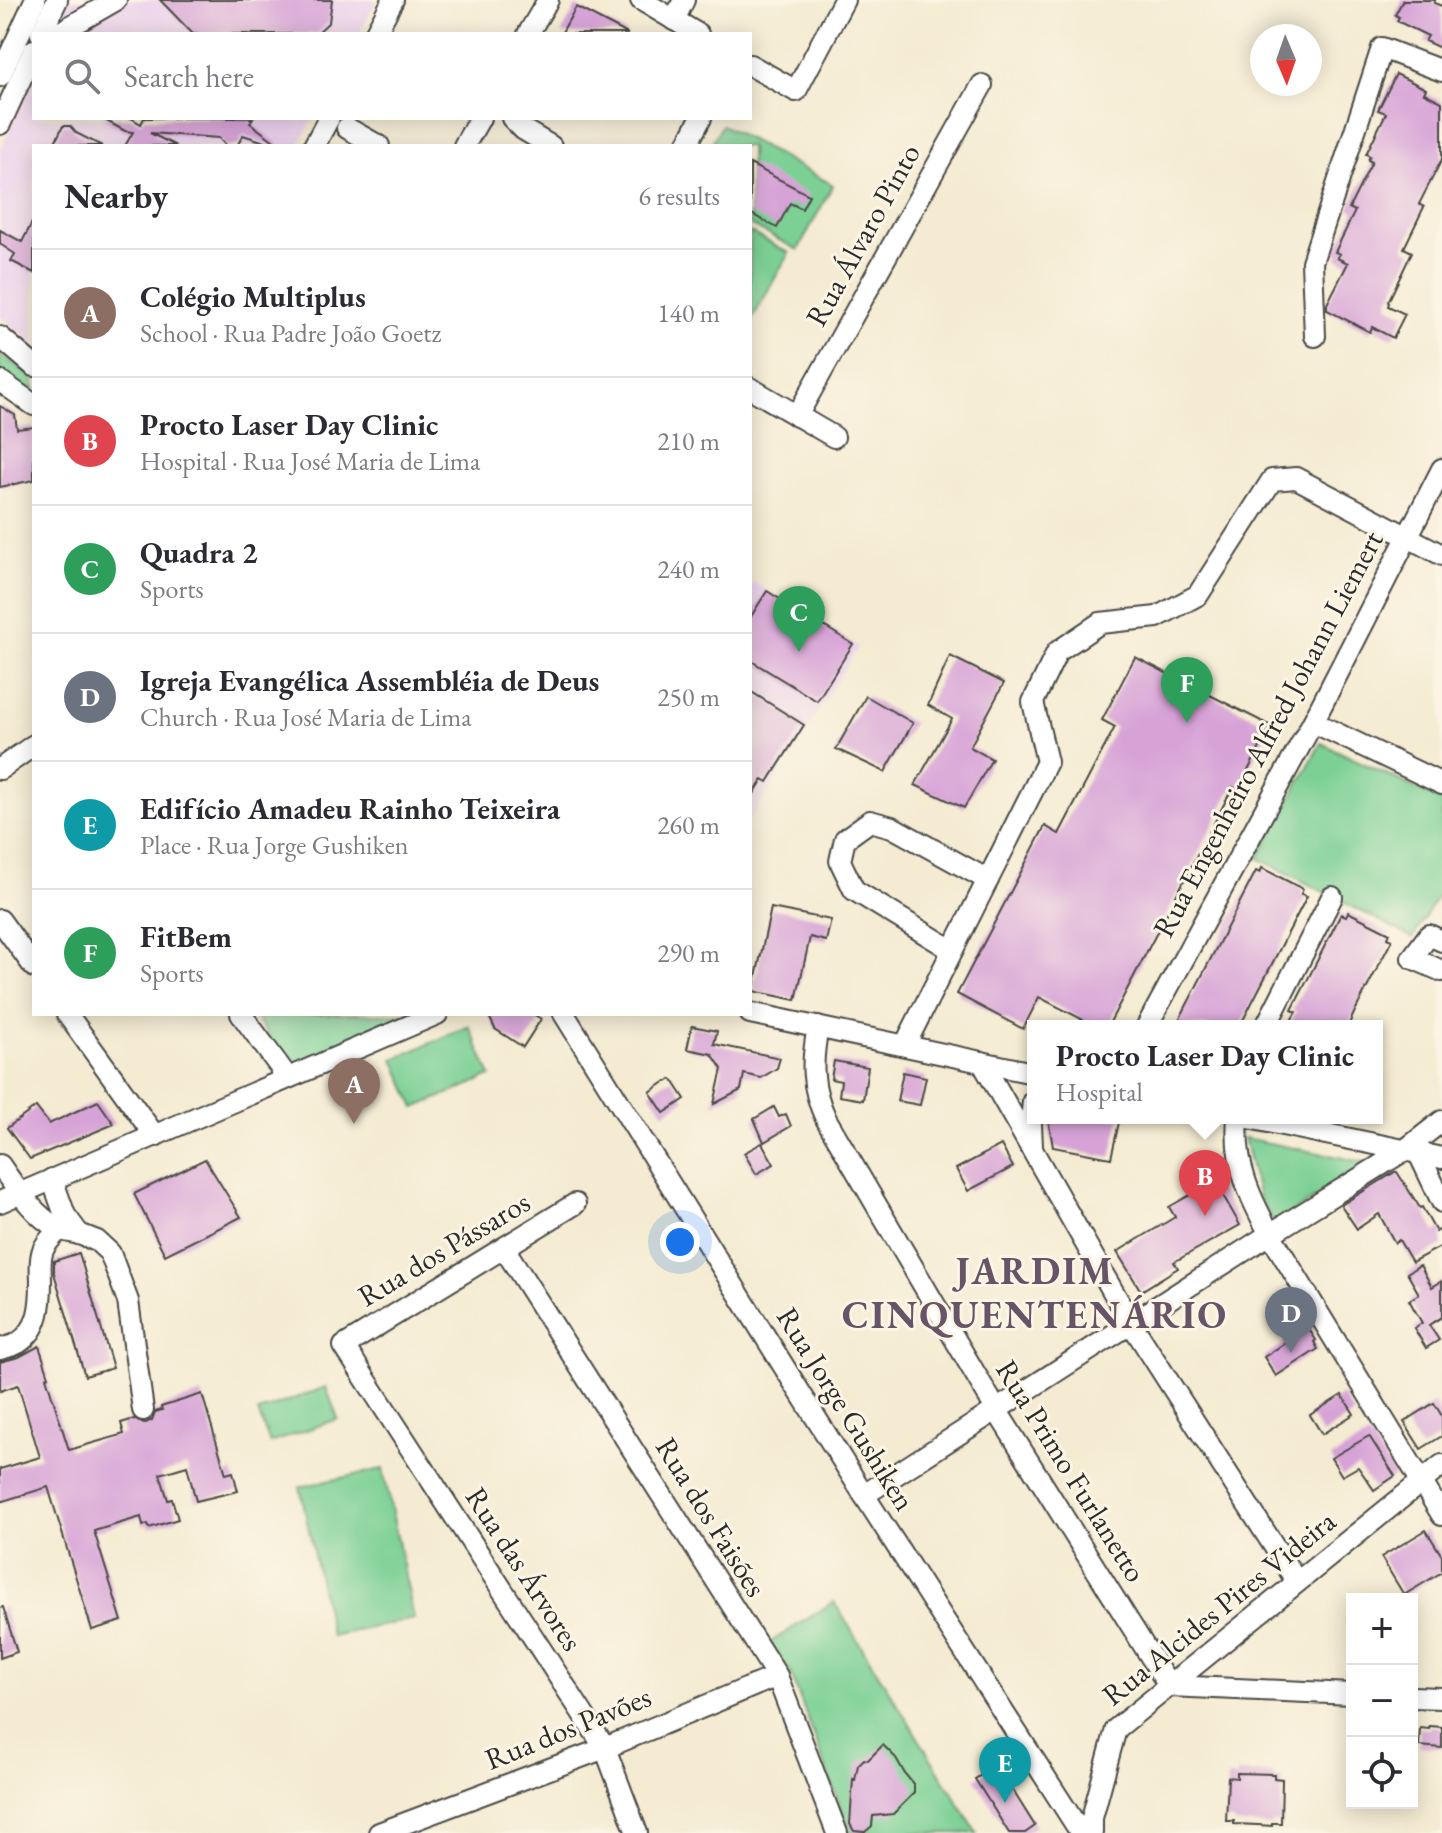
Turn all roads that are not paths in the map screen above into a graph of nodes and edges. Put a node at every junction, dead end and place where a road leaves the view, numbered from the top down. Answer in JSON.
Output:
{"nodes":[{"id":1,"x":35,"y":0,"type":"edge"},
{"id":2,"x":57,"y":0,"type":"edge"},
{"id":3,"x":116,"y":0,"type":"edge"},
{"id":4,"x":393,"y":0,"type":"edge"},
{"id":5,"x":548,"y":0,"type":"edge"},
{"id":6,"x":641,"y":0,"type":"edge"},
{"id":7,"x":684,"y":0,"type":"edge"},
{"id":8,"x":844,"y":0,"type":"edge"},
{"id":9,"x":674,"y":20,"type":"junction"},
{"id":10,"x":49,"y":32,"type":"edge"},
{"id":11,"x":51,"y":32,"type":"edge"},
{"id":12,"x":376,"y":32,"type":"edge"},
{"id":13,"x":529,"y":32,"type":"edge"},
{"id":14,"x":695,"y":32,"type":"edge"},
{"id":15,"x":27,"y":49,"type":"edge"},
{"id":16,"x":752,"y":66,"type":"edge"},
{"id":17,"x":1442,"y":71,"type":"edge"},
{"id":18,"x":0,"y":76,"type":"edge"},
{"id":19,"x":982,"y":85,"type":"dead end"},
{"id":20,"x":479,"y":120,"type":"edge"},
{"id":21,"x":514,"y":120,"type":"edge"},
{"id":22,"x":700,"y":120,"type":"edge"},
{"id":23,"x":338,"y":123,"type":"edge"},
{"id":24,"x":0,"y":124,"type":"edge"},
{"id":25,"x":316,"y":144,"type":"edge"},
{"id":26,"x":375,"y":144,"type":"edge"},
{"id":27,"x":465,"y":144,"type":"edge"},
{"id":28,"x":548,"y":144,"type":"edge"},
{"id":29,"x":687,"y":144,"type":"edge"},
{"id":30,"x":1315,"y":336,"type":"dead end"},
{"id":31,"x":0,"y":337,"type":"edge"},
{"id":32,"x":0,"y":347,"type":"edge"},
{"id":33,"x":32,"y":365,"type":"edge"},
{"id":34,"x":32,"y":365,"type":"edge"},
{"id":35,"x":0,"y":381,"type":"edge"},
{"id":36,"x":752,"y":389,"type":"edge"},
{"id":37,"x":32,"y":404,"type":"edge"},
{"id":38,"x":797,"y":416,"type":"junction"},
{"id":39,"x":834,"y":437,"type":"dead end"},
{"id":40,"x":1442,"y":469,"type":"edge"},
{"id":41,"x":1407,"y":536,"type":"junction"},
{"id":42,"x":1442,"y":555,"type":"edge"},
{"id":43,"x":1313,"y":722,"type":"junction"},
{"id":44,"x":32,"y":746,"type":"edge"},
{"id":45,"x":0,"y":769,"type":"edge"},
{"id":46,"x":1442,"y":784,"type":"edge"},
{"id":47,"x":988,"y":880,"type":"junction"},
{"id":48,"x":1332,"y":897,"type":"dead end"},
{"id":49,"x":0,"y":920,"type":"edge"},
{"id":50,"x":1442,"y":941,"type":"edge"},
{"id":51,"x":952,"y":950,"type":"junction"},
{"id":52,"x":32,"y":964,"type":"edge"},
{"id":53,"x":1442,"y":971,"type":"edge"},
{"id":54,"x":752,"y":1013,"type":"edge"},
{"id":55,"x":68,"y":1016,"type":"edge"},
{"id":56,"x":242,"y":1016,"type":"edge"},
{"id":57,"x":432,"y":1016,"type":"edge"},
{"id":58,"x":565,"y":1016,"type":"edge"},
{"id":59,"x":1150,"y":1020,"type":"edge"},
{"id":60,"x":1269,"y":1020,"type":"edge"},
{"id":61,"x":818,"y":1027,"type":"junction"},
{"id":62,"x":905,"y":1045,"type":"junction"},
{"id":63,"x":982,"y":1062,"type":"junction"},
{"id":64,"x":1027,"y":1072,"type":"edge"},
{"id":65,"x":288,"y":1078,"type":"junction"},
{"id":66,"x":1442,"y":1121,"type":"edge"},
{"id":67,"x":1031,"y":1124,"type":"edge"},
{"id":68,"x":1238,"y":1124,"type":"edge"},
{"id":69,"x":1278,"y":1124,"type":"edge"},
{"id":70,"x":155,"y":1136,"type":"junction"},
{"id":71,"x":1032,"y":1151,"type":"junction"},
{"id":72,"x":1412,"y":1152,"type":"junction"},
{"id":73,"x":1442,"y":1158,"type":"edge"},
{"id":74,"x":0,"y":1165,"type":"edge"},
{"id":75,"x":52,"y":1179,"type":"junction"},
{"id":76,"x":20,"y":1193,"type":"junction"},
{"id":77,"x":0,"y":1202,"type":"edge"},
{"id":78,"x":1442,"y":1202,"type":"edge"},
{"id":79,"x":575,"y":1204,"type":"dead end"},
{"id":80,"x":69,"y":1228,"type":"junction"},
{"id":81,"x":1270,"y":1234,"type":"junction"},
{"id":82,"x":504,"y":1248,"type":"junction"},
{"id":83,"x":1131,"y":1323,"type":"junction"},
{"id":84,"x":344,"y":1346,"type":"joint"},
{"id":85,"x":0,"y":1349,"type":"edge"},
{"id":86,"x":143,"y":1410,"type":"dead end"},
{"id":87,"x":997,"y":1411,"type":"junction"},
{"id":88,"x":1442,"y":1465,"type":"edge"},
{"id":89,"x":1422,"y":1481,"type":"junction"},
{"id":90,"x":864,"y":1495,"type":"junction"},
{"id":91,"x":1442,"y":1515,"type":"edge"},
{"id":92,"x":1297,"y":1582,"type":"junction"},
{"id":93,"x":777,"y":1676,"type":"junction"},
{"id":94,"x":1169,"y":1686,"type":"junction"},
{"id":95,"x":1346,"y":1694,"type":"edge"},
{"id":96,"x":1418,"y":1697,"type":"edge"},
{"id":97,"x":1442,"y":1698,"type":"edge"},
{"id":98,"x":605,"y":1748,"type":"junction"},
{"id":99,"x":435,"y":1823,"type":"edge"},
{"id":100,"x":379,"y":1833,"type":"edge"},
{"id":101,"x":637,"y":1833,"type":"edge"},
{"id":102,"x":837,"y":1833,"type":"edge"},
{"id":103,"x":1081,"y":1833,"type":"edge"},
{"id":104,"x":1092,"y":1833,"type":"edge"}],
"edges":[{"from":1,"to":15,"type":"street"},
{"from":2,"to":10,"type":"street"},
{"from":3,"to":11,"type":"street"},
{"from":4,"to":12,"type":"street"},
{"from":5,"to":13,"type":"street"},
{"from":6,"to":9,"type":"street"},
{"from":7,"to":9,"type":"street"},
{"from":8,"to":16,"type":"street"},
{"from":9,"to":14,"type":"street"},
{"from":15,"to":18,"type":"street"},
{"from":15,"to":24,"type":"street"},
{"from":17,"to":30,"type":"street"},
{"from":19,"to":38,"type":"street","name":"Rua Álvaro Pinto"},
{"from":20,"to":27,"type":"street"},
{"from":21,"to":28,"type":"street"},
{"from":22,"to":29,"type":"street"},
{"from":23,"to":25,"type":"street"},
{"from":23,"to":26,"type":"street"},
{"from":31,"to":33,"type":"street"},
{"from":32,"to":34,"type":"street"},
{"from":35,"to":37,"type":"street"},
{"from":36,"to":38,"type":"street"},
{"from":38,"to":39,"type":"street"},
{"from":40,"to":41,"type":"street","name":"Rua Engenheiro Alfred Johann Liemert"},
{"from":41,"to":42,"type":"street"},
{"from":41,"to":43,"type":"street","name":"Rua Engenheiro Alfred Johann Liemert"},
{"from":41,"to":47,"type":"street"},
{"from":43,"to":46,"type":"street"},
{"from":43,"to":59,"type":"street","name":"Rua Engenheiro Alfred Johann Liemert"},
{"from":44,"to":45,"type":"street"},
{"from":47,"to":51,"type":"street"},
{"from":47,"to":51,"type":"street"},
{"from":48,"to":60,"type":"street"},
{"from":49,"to":52,"type":"street"},
{"from":50,"to":53,"type":"street"},
{"from":51,"to":62,"type":"street"},
{"from":54,"to":61,"type":"street"},
{"from":55,"to":70,"type":"street"},
{"from":56,"to":65,"type":"street"},
{"from":57,"to":65,"type":"street"},
{"from":58,"to":90,"type":"street","name":"Rua Jorge Gushiken"},
{"from":61,"to":62,"type":"street"},
{"from":61,"to":87,"type":"street","name":"Rua Primo Furlanetto"},
{"from":62,"to":63,"type":"street"},
{"from":63,"to":64,"type":"street"},
{"from":63,"to":71,"type":"street"},
{"from":65,"to":70,"type":"street"},
{"from":66,"to":72,"type":"street"},
{"from":67,"to":71,"type":"street"},
{"from":68,"to":81,"type":"street"},
{"from":69,"to":72,"type":"street"},
{"from":70,"to":75,"type":"street"},
{"from":71,"to":83,"type":"street"},
{"from":72,"to":73,"type":"street"},
{"from":72,"to":78,"type":"street"},
{"from":72,"to":81,"type":"street"},
{"from":74,"to":76,"type":"street"},
{"from":75,"to":76,"type":"street"},
{"from":75,"to":80,"type":"street"},
{"from":76,"to":77,"type":"street"},
{"from":76,"to":80,"type":"street"},
{"from":79,"to":82,"type":"street","name":"Rua dos Pássaros"},
{"from":80,"to":85,"type":"street"},
{"from":80,"to":86,"type":"street"},
{"from":81,"to":83,"type":"street"},
{"from":81,"to":89,"type":"street"},
{"from":82,"to":84,"type":"street","name":"Rua dos Pássaros"},
{"from":82,"to":93,"type":"street","name":"Rua dos Faisões"},
{"from":83,"to":87,"type":"street"},
{"from":83,"to":92,"type":"street"},
{"from":84,"to":98,"type":"street","name":"Rua das Árvores"},
{"from":87,"to":90,"type":"street"},
{"from":87,"to":94,"type":"street","name":"Rua Primo Furlanetto"},
{"from":88,"to":89,"type":"street","name":"Rua Alcides Pires Videira"},
{"from":89,"to":91,"type":"street"},
{"from":89,"to":92,"type":"street","name":"Rua Alcides Pires Videira"},
{"from":90,"to":103,"type":"street","name":"Rua Jorge Gushiken"},
{"from":92,"to":94,"type":"street","name":"Rua Alcides Pires Videira"},
{"from":93,"to":98,"type":"street","name":"Rua dos Pavões"},
{"from":93,"to":102,"type":"street","name":"Rua dos Faisões"},
{"from":94,"to":95,"type":"street"},
{"from":94,"to":104,"type":"street","name":"Rua Alcides Pires Videira"},
{"from":96,"to":97,"type":"street"},
{"from":98,"to":99,"type":"street","name":"Rua dos Pavões"},
{"from":98,"to":101,"type":"street","name":"Rua das Árvores"},
{"from":99,"to":100,"type":"street","name":"Rua dos Pavões"}]}
